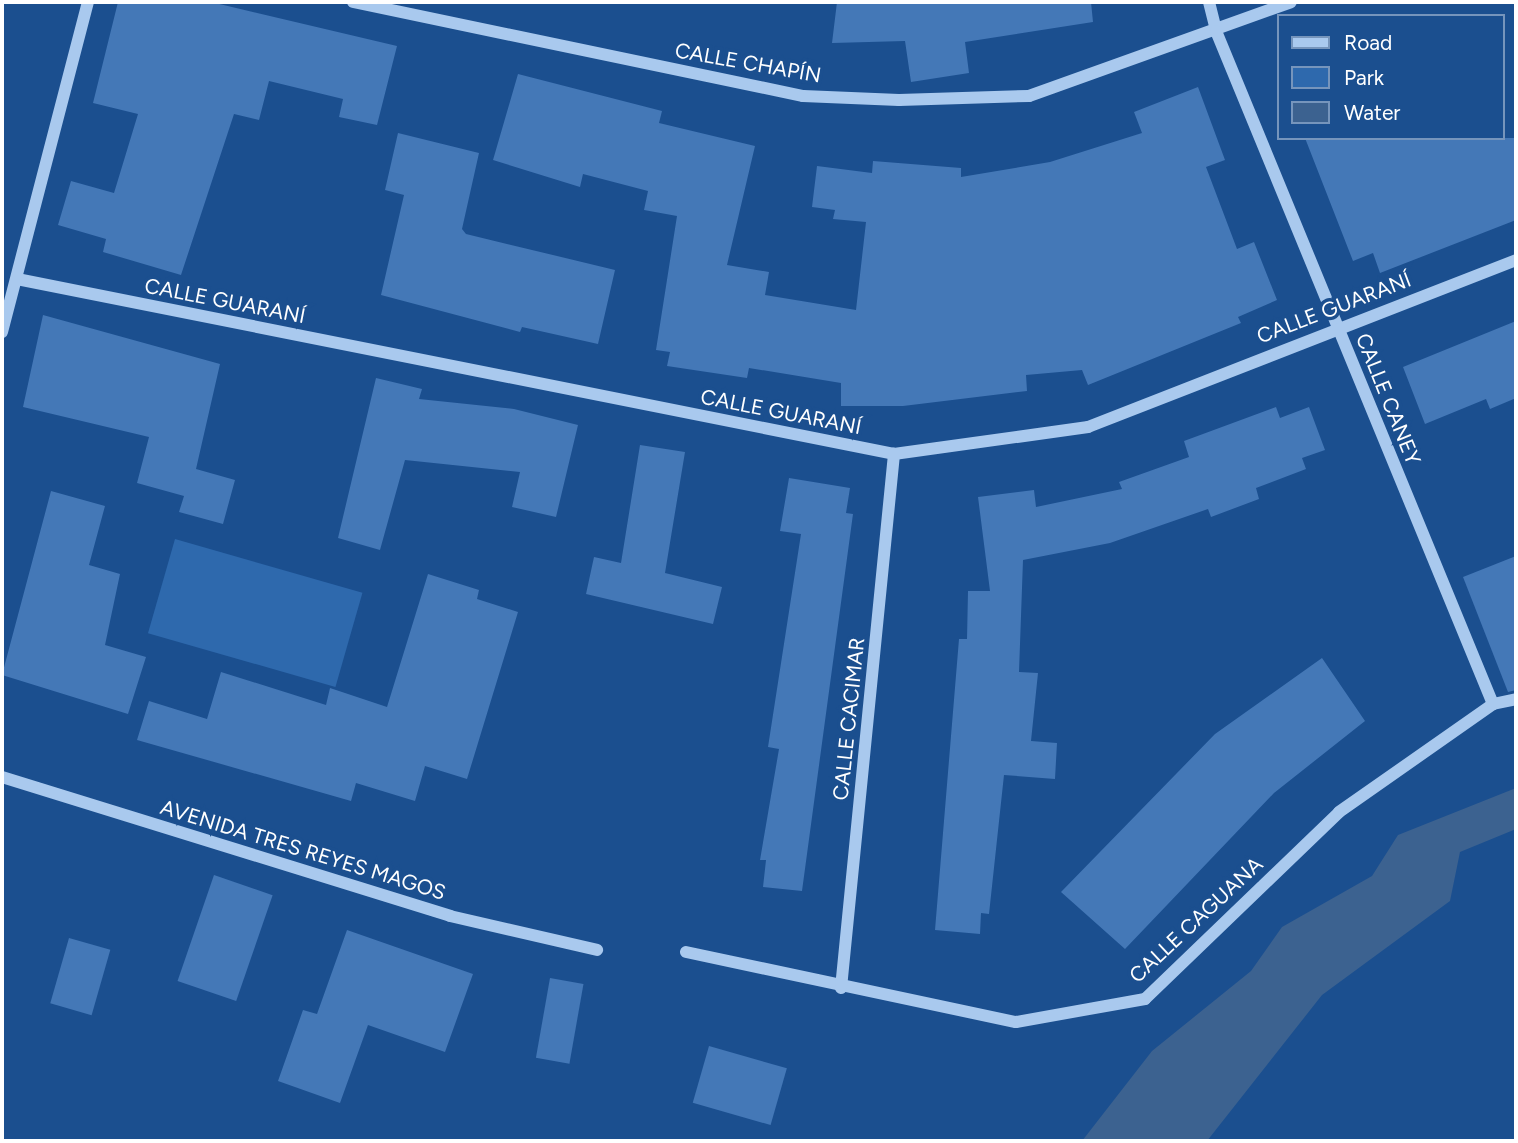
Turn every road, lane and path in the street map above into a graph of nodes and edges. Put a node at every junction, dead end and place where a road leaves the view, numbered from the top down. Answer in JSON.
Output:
{"nodes":[{"id":1,"x":88,"y":2,"type":"edge"},
{"id":2,"x":353,"y":2,"type":"edge"},
{"id":3,"x":1209,"y":2,"type":"edge"},
{"id":4,"x":1291,"y":2,"type":"edge"},
{"id":5,"x":1216,"y":31,"type":"junction"},
{"id":6,"x":1516,"y":260,"type":"edge"},
{"id":7,"x":17,"y":279,"type":"junction"},
{"id":8,"x":1337,"y":326,"type":"junction"},
{"id":9,"x":2,"y":332,"type":"edge"},
{"id":10,"x":894,"y":454,"type":"junction"},
{"id":11,"x":1516,"y":699,"type":"edge"},
{"id":12,"x":1493,"y":704,"type":"junction"},
{"id":13,"x":2,"y":777,"type":"edge"},
{"id":14,"x":597,"y":950,"type":"dead end"},
{"id":15,"x":686,"y":952,"type":"dead end"},
{"id":16,"x":842,"y":988,"type":"junction"}],
"edges":[{"from":1,"to":7,"type":"street"},
{"from":2,"to":5,"type":"street","name":"CALLE CHAPÍN"},
{"from":3,"to":5,"type":"street","name":"CALLE CANEY"},
{"from":4,"to":5,"type":"street","name":"CALLE CHAPÍN"},
{"from":5,"to":8,"type":"street","name":"CALLE CANEY"},
{"from":6,"to":8,"type":"street","name":"CALLE GUARANÍ"},
{"from":7,"to":9,"type":"street"},
{"from":7,"to":10,"type":"street","name":"CALLE GUARANÍ"},
{"from":8,"to":10,"type":"street","name":"CALLE GUARANÍ"},
{"from":8,"to":12,"type":"street","name":"CALLE CANEY"},
{"from":10,"to":16,"type":"street","name":"CALLE CACIMAR"},
{"from":11,"to":12,"type":"street","name":"CALLE CAGUANA"},
{"from":12,"to":16,"type":"street","name":"CALLE CAGUANA"},
{"from":13,"to":14,"type":"street","name":"AVENIDA TRES REYES MAGOS"},
{"from":15,"to":16,"type":"street","name":"CALLE CAGUANA"}]}
